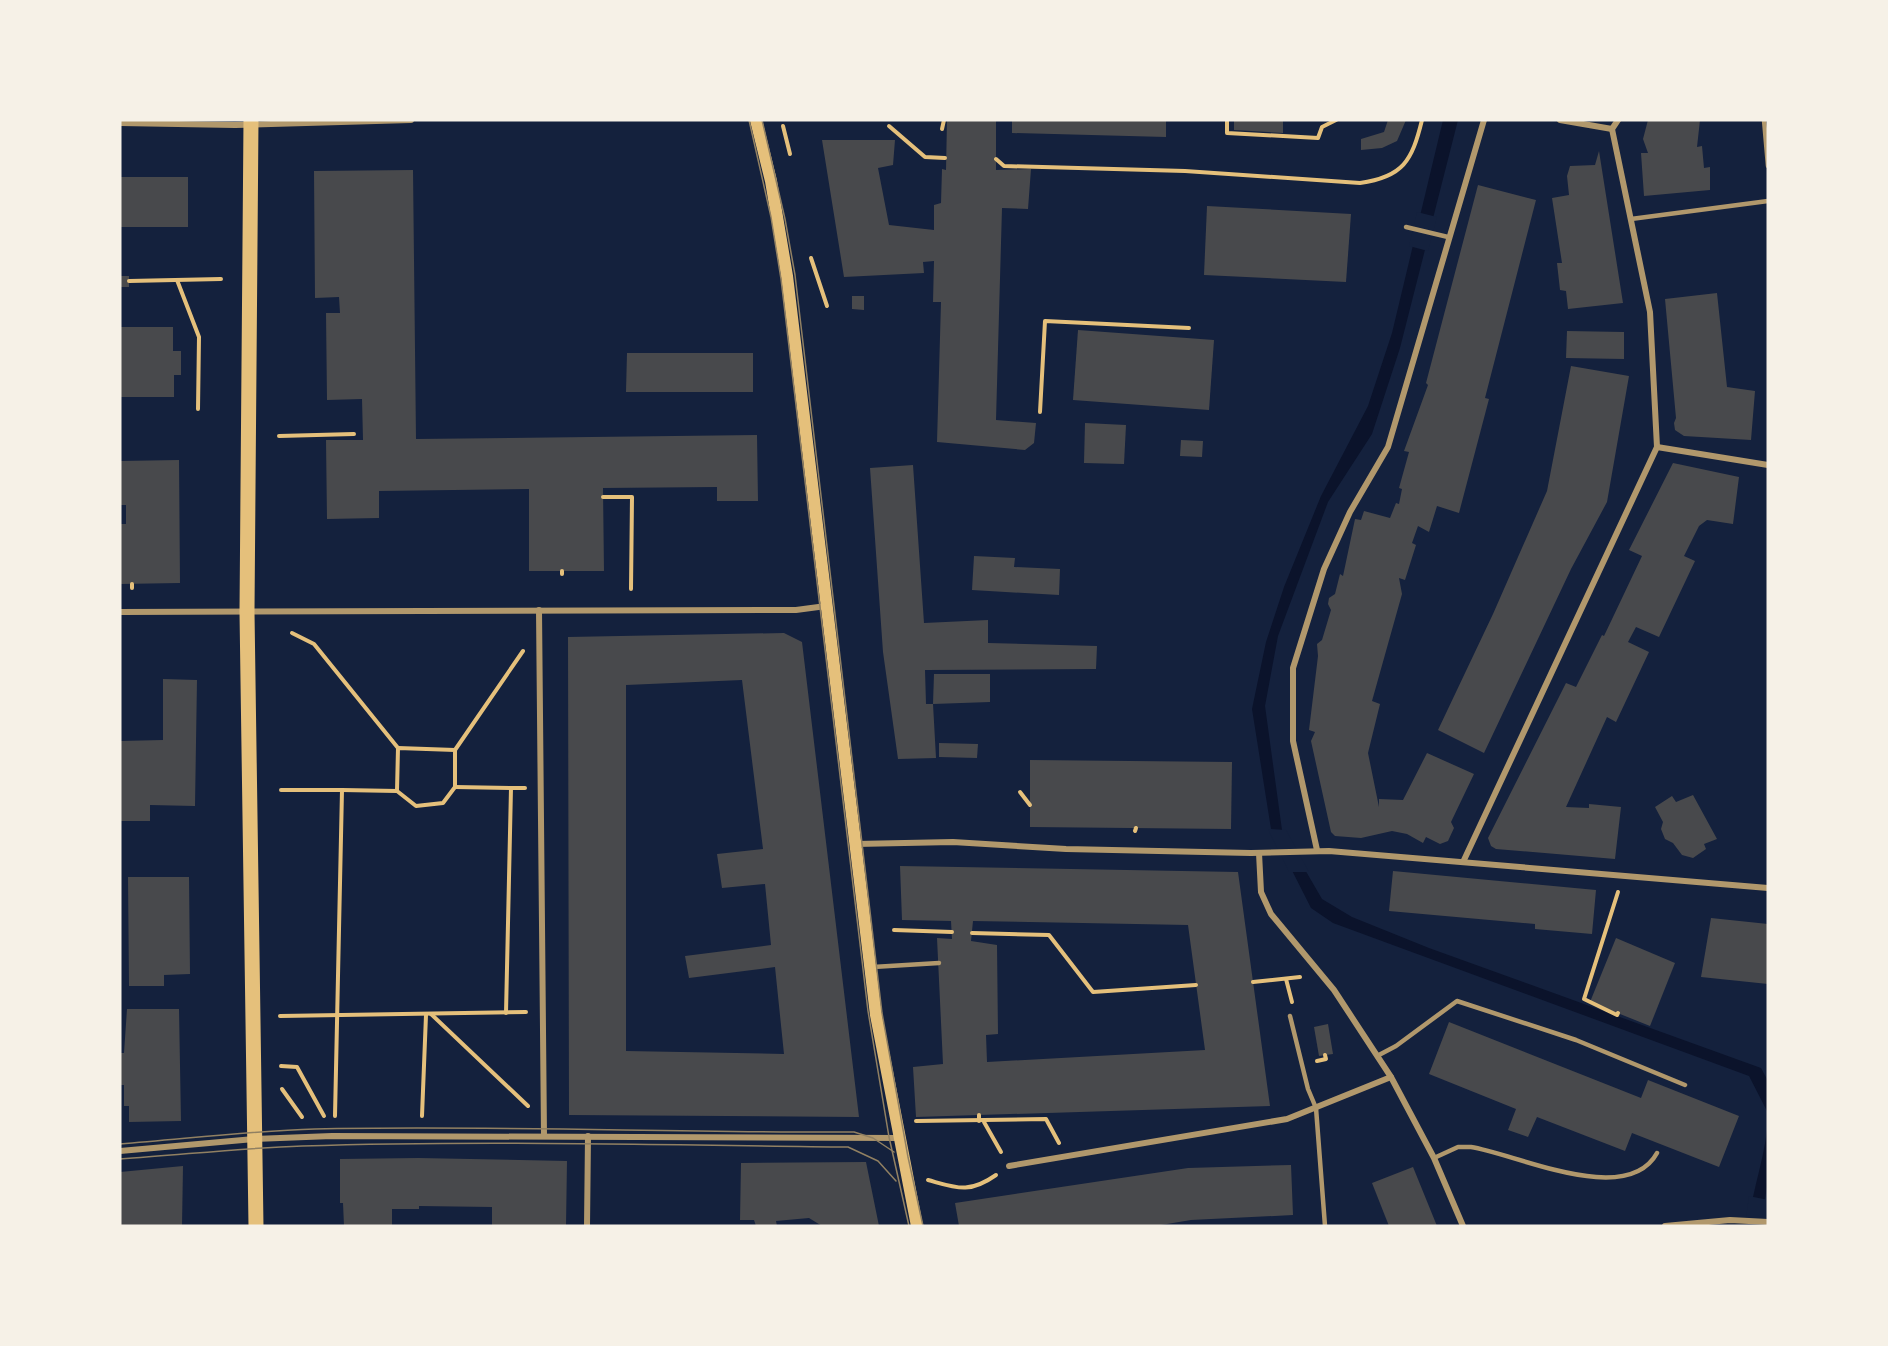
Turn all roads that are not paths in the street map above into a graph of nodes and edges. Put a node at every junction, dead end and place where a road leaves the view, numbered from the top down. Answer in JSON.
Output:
{"nodes":[{"id":1,"x":411,"y":120,"type":"edge"},
{"id":2,"x":756,"y":120,"type":"edge"},
{"id":3,"x":1484,"y":120,"type":"edge"},
{"id":4,"x":1560,"y":120,"type":"edge"},
{"id":5,"x":1618,"y":120,"type":"edge"},
{"id":6,"x":1764,"y":120,"type":"edge"},
{"id":7,"x":251,"y":122,"type":"edge"},
{"id":8,"x":120,"y":123,"type":"edge"},
{"id":9,"x":1612,"y":129,"type":"junction"},
{"id":10,"x":1768,"y":165,"type":"edge"},
{"id":11,"x":1768,"y":201,"type":"edge"},
{"id":12,"x":1630,"y":219,"type":"junction"},
{"id":13,"x":1406,"y":227,"type":"dead end"},
{"id":14,"x":1448,"y":237,"type":"junction"},
{"id":15,"x":1656,"y":447,"type":"junction"},
{"id":16,"x":1768,"y":465,"type":"edge"},
{"id":17,"x":827,"y":606,"type":"junction"},
{"id":18,"x":539,"y":610,"type":"junction"},
{"id":19,"x":120,"y":612,"type":"edge"},
{"id":20,"x":247,"y":612,"type":"junction"},
{"id":21,"x":856,"y":844,"type":"junction"},
{"id":22,"x":1317,"y":850,"type":"junction"},
{"id":23,"x":1259,"y":853,"type":"junction"},
{"id":24,"x":1464,"y":860,"type":"junction"},
{"id":25,"x":1768,"y":888,"type":"edge"},
{"id":26,"x":939,"y":963,"type":"dead end"},
{"id":27,"x":871,"y":967,"type":"junction"},
{"id":28,"x":1290,"y":1016,"type":"dead end"},
{"id":29,"x":1377,"y":1056,"type":"junction"},
{"id":30,"x":1391,"y":1077,"type":"junction"},
{"id":31,"x":1685,"y":1085,"type":"dead end"},
{"id":32,"x":1316,"y":1107,"type":"junction"},
{"id":33,"x":544,"y":1135,"type":"junction"},
{"id":34,"x":588,"y":1136,"type":"junction"},
{"id":35,"x":898,"y":1138,"type":"junction"},
{"id":36,"x":254,"y":1139,"type":"junction"},
{"id":37,"x":120,"y":1151,"type":"edge"},
{"id":38,"x":1657,"y":1153,"type":"dead end"},
{"id":39,"x":1434,"y":1158,"type":"junction"},
{"id":40,"x":1009,"y":1166,"type":"road end"},
{"id":41,"x":1768,"y":1222,"type":"edge"},
{"id":42,"x":256,"y":1226,"type":"edge"},
{"id":43,"x":587,"y":1226,"type":"edge"},
{"id":44,"x":917,"y":1226,"type":"edge"},
{"id":45,"x":1324,"y":1226,"type":"edge"},
{"id":46,"x":1463,"y":1226,"type":"edge"},
{"id":47,"x":1665,"y":1226,"type":"edge"}],
"edges":[{"from":1,"to":7,"type":"street"},
{"from":2,"to":17,"type":"main road"},
{"from":3,"to":14,"type":"street"},
{"from":4,"to":9,"type":"street"},
{"from":5,"to":9,"type":"street"},
{"from":6,"to":10,"type":"lane"},
{"from":7,"to":8,"type":"street"},
{"from":7,"to":20,"type":"main road"},
{"from":9,"to":12,"type":"street"},
{"from":11,"to":12,"type":"lane"},
{"from":12,"to":15,"type":"street"},
{"from":13,"to":14,"type":"lane"},
{"from":14,"to":22,"type":"street"},
{"from":15,"to":16,"type":"street"},
{"from":15,"to":24,"type":"street"},
{"from":17,"to":18,"type":"street"},
{"from":17,"to":21,"type":"main road"},
{"from":18,"to":20,"type":"street"},
{"from":18,"to":33,"type":"street"},
{"from":19,"to":20,"type":"street"},
{"from":20,"to":36,"type":"main road"},
{"from":21,"to":23,"type":"street"},
{"from":21,"to":27,"type":"main road"},
{"from":22,"to":23,"type":"street"},
{"from":22,"to":24,"type":"street"},
{"from":23,"to":29,"type":"street"},
{"from":24,"to":25,"type":"street"},
{"from":26,"to":27,"type":"lane"},
{"from":27,"to":35,"type":"main road"},
{"from":28,"to":32,"type":"lane"},
{"from":29,"to":30,"type":"street"},
{"from":29,"to":31,"type":"lane"},
{"from":30,"to":32,"type":"street"},
{"from":30,"to":39,"type":"street"},
{"from":32,"to":40,"type":"street"},
{"from":32,"to":45,"type":"lane"},
{"from":33,"to":34,"type":"street"},
{"from":33,"to":36,"type":"street"},
{"from":34,"to":35,"type":"street"},
{"from":34,"to":43,"type":"street"},
{"from":35,"to":44,"type":"main road"},
{"from":36,"to":37,"type":"street"},
{"from":36,"to":42,"type":"main road"},
{"from":38,"to":39,"type":"lane"},
{"from":39,"to":46,"type":"street"},
{"from":41,"to":47,"type":"street"}]}
